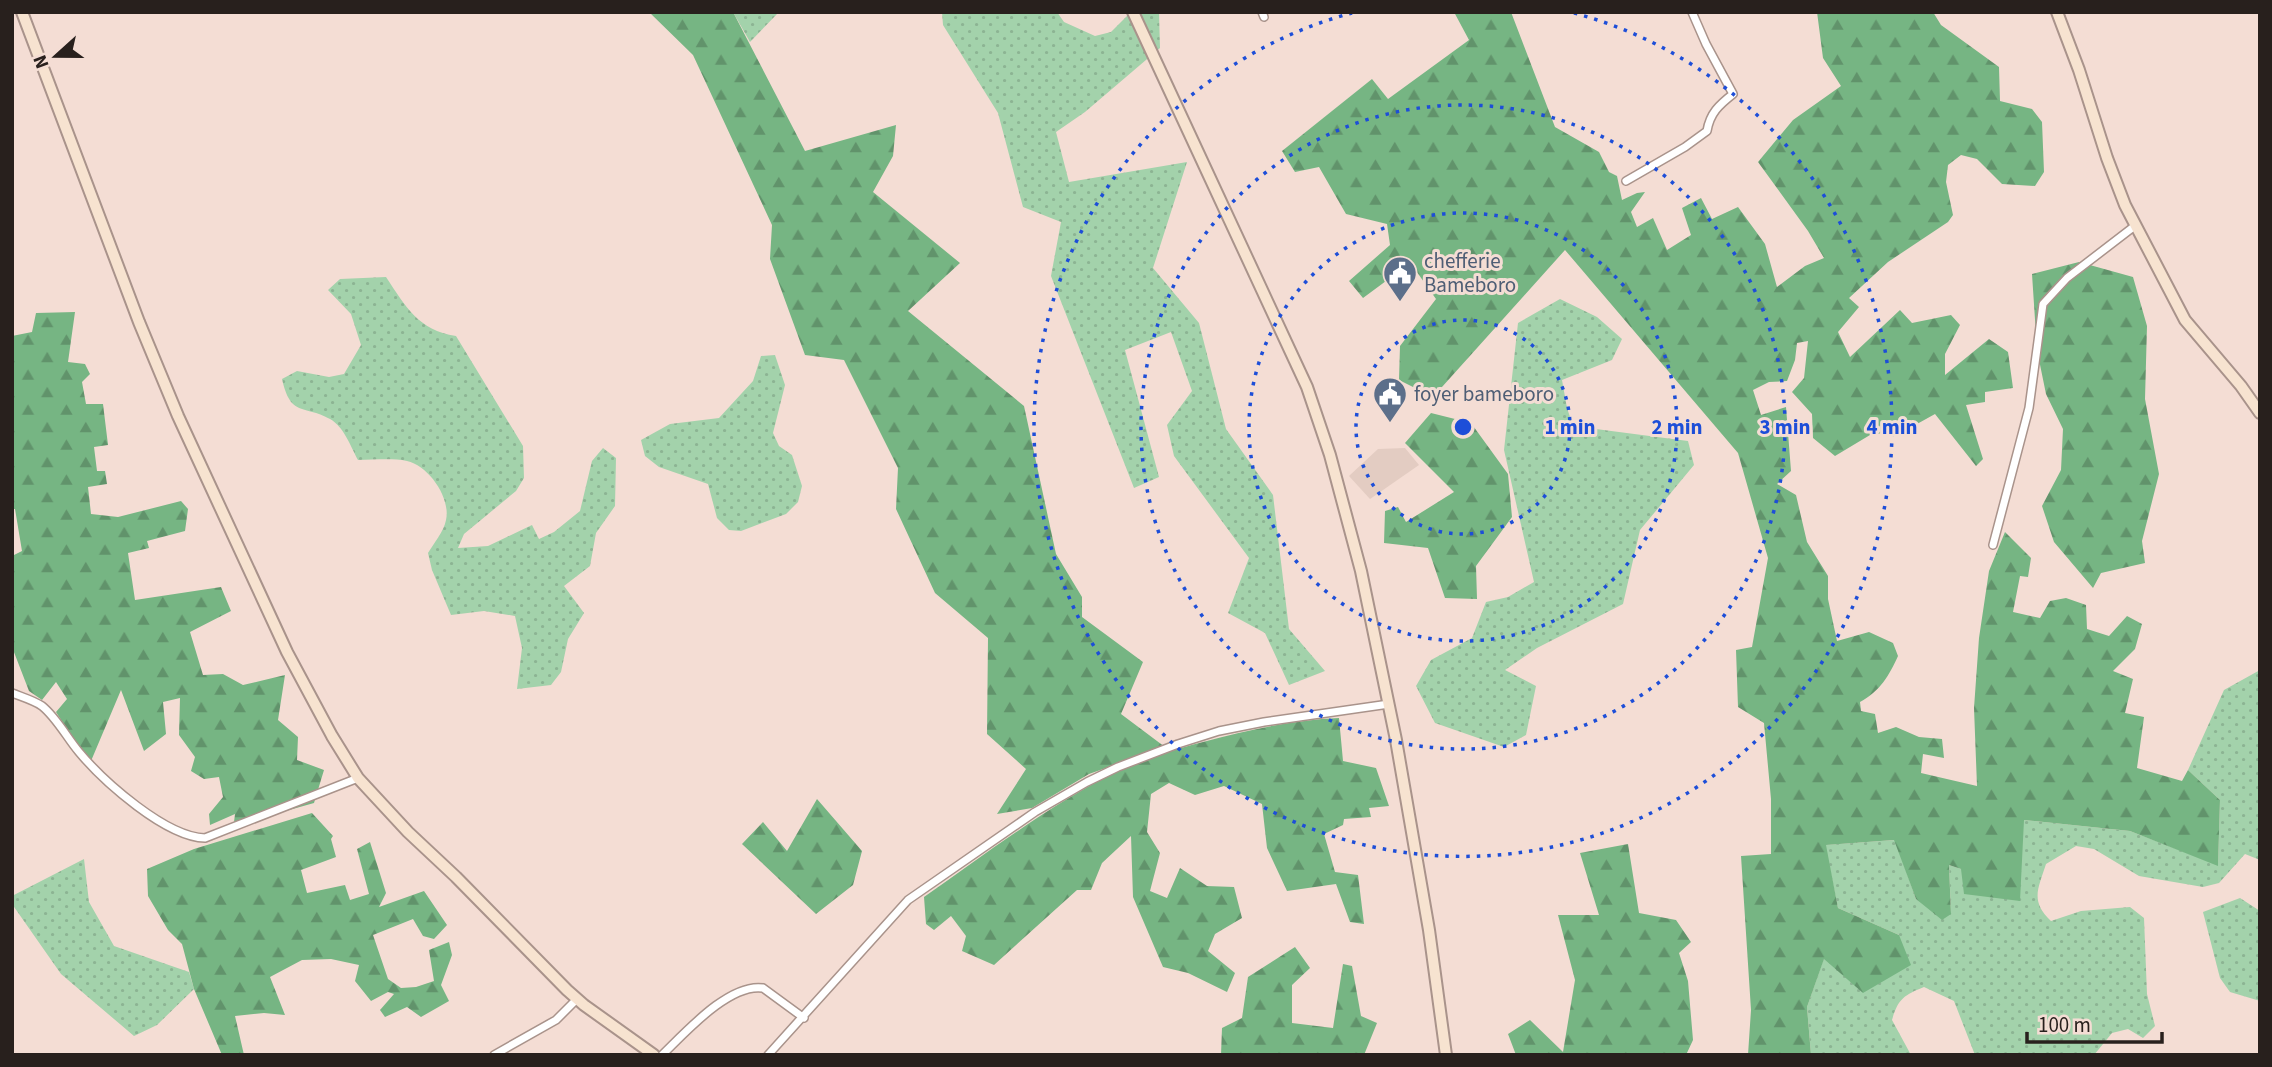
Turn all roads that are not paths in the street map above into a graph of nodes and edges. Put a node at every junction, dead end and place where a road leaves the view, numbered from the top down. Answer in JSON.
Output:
{"nodes":[{"id":1,"x":22,"y":12,"type":"edge"},
{"id":2,"x":1133,"y":12,"type":"edge"},
{"id":3,"x":1692,"y":12,"type":"edge"},
{"id":4,"x":2057,"y":12,"type":"edge"},
{"id":5,"x":1626,"y":181,"type":"dead end"},
{"id":6,"x":2136,"y":225,"type":"junction"},
{"id":7,"x":2260,"y":413,"type":"edge"},
{"id":8,"x":1993,"y":545,"type":"dead end"},
{"id":9,"x":12,"y":693,"type":"edge"},
{"id":10,"x":1388,"y":704,"type":"junction"},
{"id":11,"x":358,"y":778,"type":"junction"},
{"id":12,"x":577,"y":999,"type":"junction"},
{"id":13,"x":804,"y":1018,"type":"junction"},
{"id":14,"x":494,"y":1055,"type":"edge"},
{"id":15,"x":654,"y":1055,"type":"edge"},
{"id":16,"x":662,"y":1055,"type":"edge"},
{"id":17,"x":768,"y":1055,"type":"edge"},
{"id":18,"x":1446,"y":1055,"type":"edge"}],
"edges":[{"from":1,"to":11,"type":"street"},
{"from":2,"to":10,"type":"street"},
{"from":3,"to":5,"type":"street"},
{"from":4,"to":6,"type":"street"},
{"from":6,"to":7,"type":"street"},
{"from":6,"to":8,"type":"street"},
{"from":9,"to":11,"type":"street"},
{"from":10,"to":13,"type":"street"},
{"from":10,"to":18,"type":"street"},
{"from":11,"to":12,"type":"street"},
{"from":12,"to":14,"type":"street"},
{"from":12,"to":15,"type":"street"},
{"from":13,"to":16,"type":"street"},
{"from":13,"to":17,"type":"street"}]}
